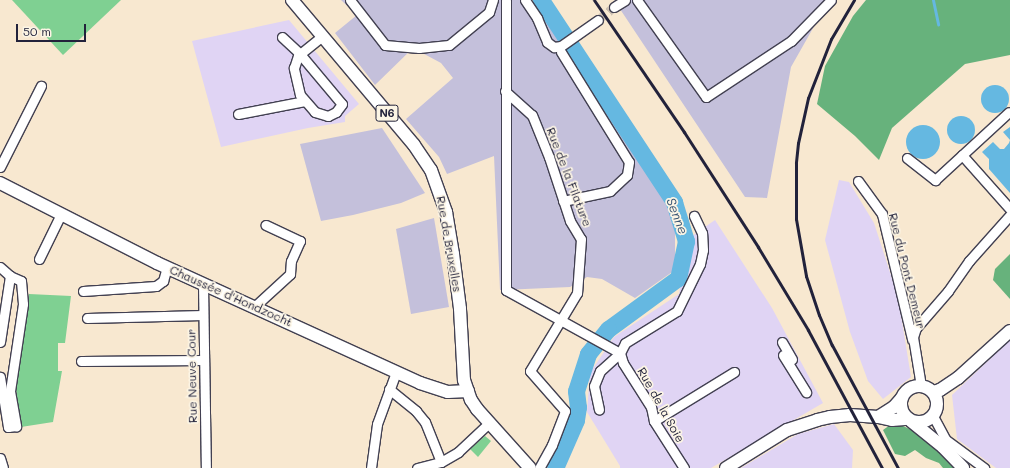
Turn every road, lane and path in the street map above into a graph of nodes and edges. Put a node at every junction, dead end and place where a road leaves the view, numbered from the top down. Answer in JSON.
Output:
{"nodes":[{"id":1,"x":292,"y":0,"type":"edge"},
{"id":2,"x":350,"y":0,"type":"edge"},
{"id":3,"x":493,"y":0,"type":"edge"},
{"id":4,"x":506,"y":0,"type":"edge"},
{"id":5,"x":525,"y":0,"type":"edge"},
{"id":6,"x":625,"y":0,"type":"edge"},
{"id":7,"x":637,"y":0,"type":"edge"},
{"id":8,"x":831,"y":0,"type":"edge"},
{"id":9,"x":614,"y":7,"type":"tunnel mouth"},
{"id":10,"x":598,"y":20,"type":"tunnel mouth"},
{"id":11,"x":322,"y":36,"type":"junction"},
{"id":12,"x":282,"y":37,"type":"dead end"},
{"id":13,"x":561,"y":49,"type":"junction"},
{"id":14,"x":300,"y":54,"type":"junction"},
{"id":15,"x":41,"y":86,"type":"dead end"},
{"id":16,"x":505,"y":91,"type":"junction"},
{"id":17,"x":305,"y":101,"type":"junction"},
{"id":18,"x":1009,"y":112,"type":"dead end"},
{"id":19,"x":238,"y":114,"type":"dead end"},
{"id":20,"x":962,"y":156,"type":"junction"},
{"id":21,"x":906,"y":158,"type":"dead end"},
{"id":22,"x":0,"y":167,"type":"edge"},
{"id":23,"x":858,"y":181,"type":"dead end"},
{"id":24,"x":0,"y":183,"type":"edge"},
{"id":25,"x":563,"y":201,"type":"junction"},
{"id":26,"x":1010,"y":209,"type":"edge"},
{"id":27,"x":61,"y":214,"type":"junction"},
{"id":28,"x":1010,"y":215,"type":"edge"},
{"id":29,"x":694,"y":216,"type":"dead end"},
{"id":30,"x":266,"y":225,"type":"dead end"},
{"id":31,"x":39,"y":259,"type":"dead end"},
{"id":32,"x":0,"y":267,"type":"edge"},
{"id":33,"x":167,"y":267,"type":"junction"},
{"id":34,"x":10,"y":276,"type":"junction"},
{"id":35,"x":203,"y":284,"type":"junction"},
{"id":36,"x":83,"y":291,"type":"dead end"},
{"id":37,"x":254,"y":307,"type":"junction"},
{"id":38,"x":203,"y":315,"type":"junction"},
{"id":39,"x":87,"y":318,"type":"dead end"},
{"id":40,"x":561,"y":320,"type":"junction"},
{"id":41,"x":1010,"y":331,"type":"edge"},
{"id":42,"x":0,"y":342,"type":"edge"},
{"id":43,"x":782,"y":342,"type":"dead end"},
{"id":44,"x":915,"y":350,"type":"junction"},
{"id":45,"x":620,"y":353,"type":"junction"},
{"id":46,"x":783,"y":355,"type":"dead end"},
{"id":47,"x":204,"y":360,"type":"junction"},
{"id":48,"x":81,"y":361,"type":"dead end"},
{"id":49,"x":396,"y":372,"type":"junction"},
{"id":50,"x":734,"y":372,"type":"dead end"},
{"id":51,"x":0,"y":376,"type":"edge"},
{"id":52,"x":803,"y":378,"type":"dead end"},
{"id":53,"x":921,"y":386,"type":"junction"},
{"id":54,"x":389,"y":389,"type":"junction"},
{"id":55,"x":468,"y":391,"type":"junction"},
{"id":56,"x":806,"y":392,"type":"dead end"},
{"id":57,"x":933,"y":392,"type":"junction"},
{"id":58,"x":902,"y":398,"type":"junction"},
{"id":59,"x":599,"y":409,"type":"dead end"},
{"id":60,"x":933,"y":416,"type":"junction"},
{"id":61,"x":878,"y":417,"type":"junction"},
{"id":62,"x":909,"y":420,"type":"junction"},
{"id":63,"x":654,"y":421,"type":"junction"},
{"id":64,"x":489,"y":423,"type":"junction"},
{"id":65,"x":4,"y":429,"type":"edge"},
{"id":66,"x":0,"y":458,"type":"edge"},
{"id":67,"x":440,"y":462,"type":"junction"},
{"id":68,"x":2,"y":468,"type":"edge"},
{"id":69,"x":206,"y":468,"type":"edge"},
{"id":70,"x":371,"y":468,"type":"edge"},
{"id":71,"x":417,"y":468,"type":"edge"},
{"id":72,"x":530,"y":468,"type":"edge"},
{"id":73,"x":539,"y":468,"type":"edge"},
{"id":74,"x":684,"y":468,"type":"edge"},
{"id":75,"x":726,"y":468,"type":"edge"},
{"id":76,"x":963,"y":468,"type":"edge"},
{"id":77,"x":984,"y":468,"type":"edge"}],
"edges":[{"from":1,"to":11,"type":"main road","name":"Rue de Bruxelles","number":"N6"},
{"from":2,"to":3,"type":"street"},
{"from":4,"to":16,"type":"street"},
{"from":5,"to":13,"type":"street"},
{"from":6,"to":9,"type":"street"},
{"from":7,"to":8,"type":"street"},
{"from":10,"to":13,"type":"street"},
{"from":11,"to":14,"type":"street"},
{"from":11,"to":55,"type":"main road","name":"Rue de Bruxelles","number":"N6"},
{"from":12,"to":14,"type":"street"},
{"from":13,"to":25,"type":"street"},
{"from":14,"to":17,"type":"street"},
{"from":14,"to":17,"type":"street"},
{"from":15,"to":22,"type":"street"},
{"from":16,"to":25,"type":"street","name":"Rue de la Filature"},
{"from":16,"to":40,"type":"street"},
{"from":17,"to":19,"type":"street"},
{"from":18,"to":20,"type":"street"},
{"from":20,"to":21,"type":"street"},
{"from":20,"to":26,"type":"street"},
{"from":23,"to":44,"type":"street","name":"Rue du Pont Demeur"},
{"from":24,"to":27,"type":"main road","name":"Chaussée d'Hondzocht"},
{"from":25,"to":40,"type":"street","name":"Rue de la Filature"},
{"from":27,"to":31,"type":"street"},
{"from":27,"to":33,"type":"main road","name":"Chaussée d'Hondzocht"},
{"from":28,"to":44,"type":"street","name":"Rue du Pont Demeur"},
{"from":29,"to":45,"type":"street"},
{"from":30,"to":37,"type":"street"},
{"from":32,"to":34,"type":"street"},
{"from":33,"to":35,"type":"main road","name":"Chaussée d'Hondzocht"},
{"from":33,"to":36,"type":"street"},
{"from":34,"to":42,"type":"street"},
{"from":34,"to":65,"type":"street"},
{"from":35,"to":37,"type":"main road","name":"Chaussée d'Hondzocht"},
{"from":35,"to":38,"type":"street","name":"Rue Neuve Cour"},
{"from":37,"to":49,"type":"main road","name":"Chaussée d'Hondzocht"},
{"from":38,"to":39,"type":"street"},
{"from":38,"to":47,"type":"street","name":"Rue Neuve Cour"},
{"from":40,"to":45,"type":"street"},
{"from":40,"to":73,"type":"street","name":"Rue de la Filature"},
{"from":41,"to":57,"type":"main road"},
{"from":43,"to":52,"type":"street"},
{"from":44,"to":53,"type":"street","name":"Rue du Pont Demeur"},
{"from":45,"to":59,"type":"street"},
{"from":45,"to":63,"type":"street","name":"Rue de la Soie"},
{"from":46,"to":56,"type":"street"},
{"from":47,"to":48,"type":"street"},
{"from":47,"to":69,"type":"street","name":"Rue Neuve Cour"},
{"from":49,"to":54,"type":"street"},
{"from":49,"to":55,"type":"main road","name":"Chaussée d'Hondzocht"},
{"from":50,"to":63,"type":"street"},
{"from":51,"to":65,"type":"street"},
{"from":53,"to":57,"type":"main road"},
{"from":53,"to":58,"type":"main road"},
{"from":54,"to":67,"type":"street"},
{"from":54,"to":70,"type":"street"},
{"from":55,"to":64,"type":"main road","name":"Rue de Bruxelles","number":"N6"},
{"from":57,"to":60,"type":"main road"},
{"from":58,"to":61,"type":"main road"},
{"from":58,"to":62,"type":"main road"},
{"from":60,"to":62,"type":"main road"},
{"from":60,"to":77,"type":"street"},
{"from":61,"to":62,"type":"main road"},
{"from":61,"to":75,"type":"main road"},
{"from":62,"to":76,"type":"main road"},
{"from":63,"to":74,"type":"street","name":"Rue de la Soie"},
{"from":64,"to":67,"type":"street"},
{"from":64,"to":72,"type":"main road","name":"Rue de Bruxelles","number":"N6"},
{"from":66,"to":68,"type":"street"},
{"from":67,"to":71,"type":"street"}]}
